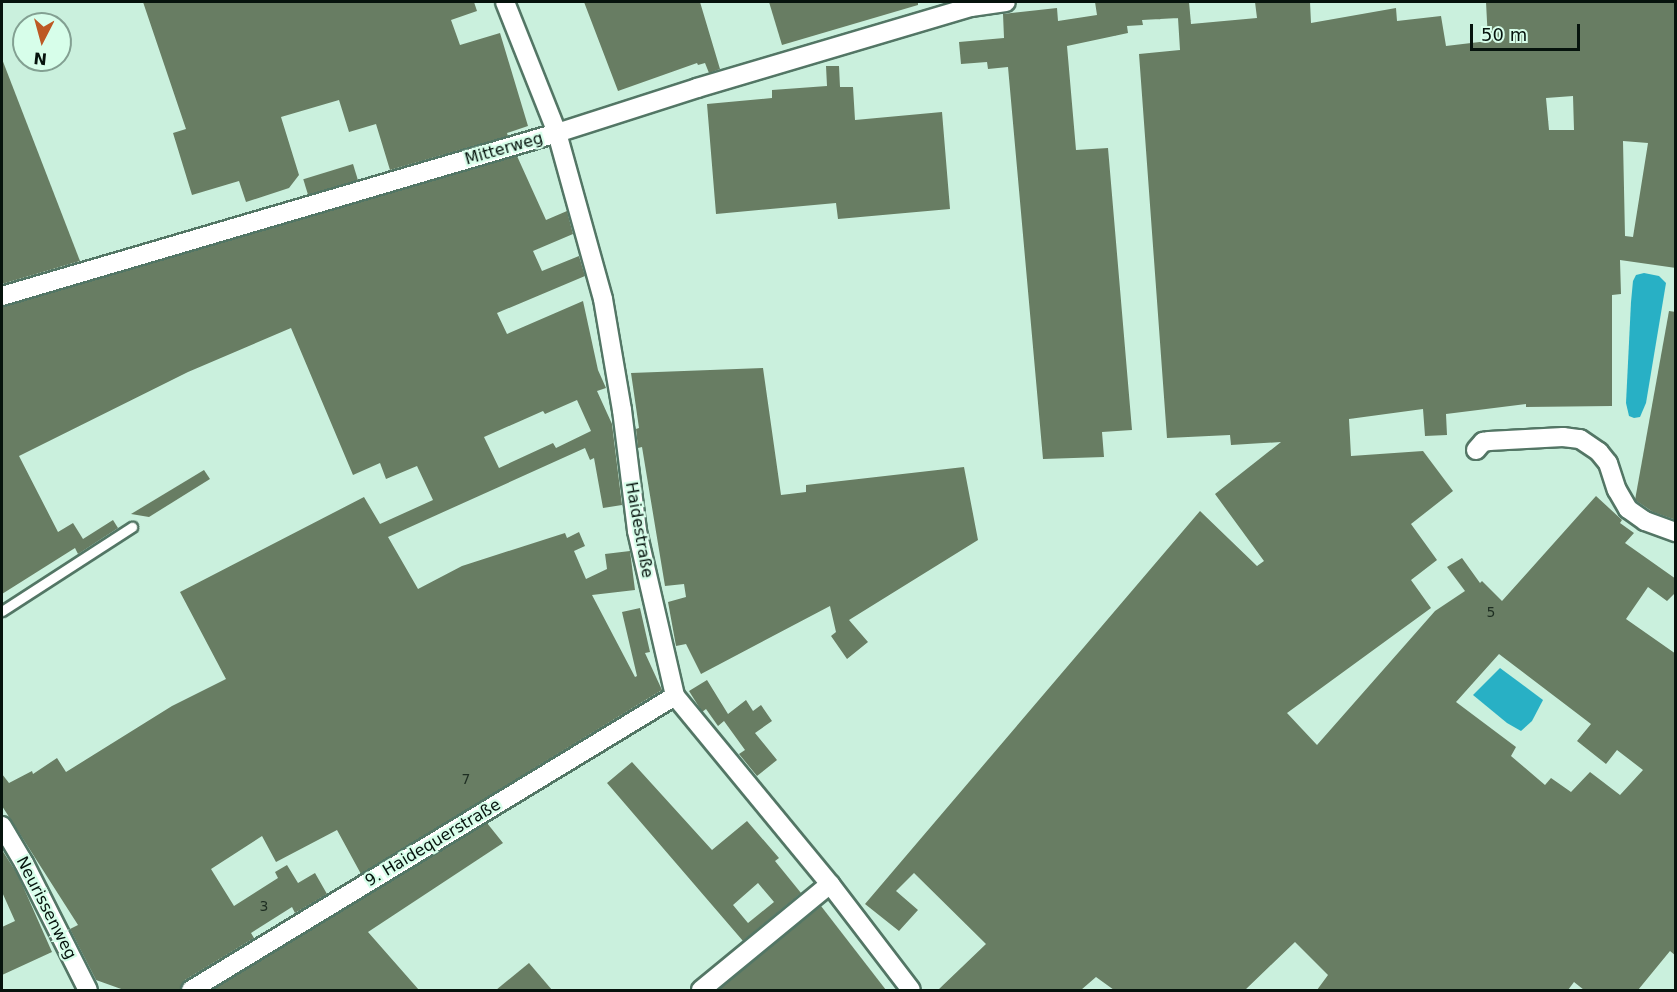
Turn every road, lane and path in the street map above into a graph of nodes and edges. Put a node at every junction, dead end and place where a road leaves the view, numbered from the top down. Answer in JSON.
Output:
{"nodes":[{"id":1,"x":505,"y":2,"type":"edge"},
{"id":2,"x":1006,"y":2,"type":"edge"},
{"id":3,"x":557,"y":133,"type":"junction"},
{"id":4,"x":2,"y":296,"type":"edge"},
{"id":5,"x":1476,"y":450,"type":"dead end"},
{"id":6,"x":132,"y":527,"type":"dead end"},
{"id":7,"x":1676,"y":532,"type":"edge"},
{"id":8,"x":2,"y":611,"type":"edge"},
{"id":9,"x":675,"y":696,"type":"junction"},
{"id":10,"x":2,"y":826,"type":"edge"},
{"id":11,"x":830,"y":884,"type":"junction"},
{"id":12,"x":88,"y":990,"type":"edge"},
{"id":13,"x":191,"y":990,"type":"edge"},
{"id":14,"x":702,"y":990,"type":"edge"},
{"id":15,"x":912,"y":990,"type":"edge"}],
"edges":[{"from":1,"to":3,"type":"street","name":"Haidestraße"},
{"from":2,"to":3,"type":"street","name":"Mitterweg"},
{"from":3,"to":4,"type":"street","name":"Mitterweg"},
{"from":3,"to":9,"type":"street","name":"Haidestraße"},
{"from":5,"to":7,"type":"street"},
{"from":6,"to":8,"type":"lane"},
{"from":9,"to":11,"type":"street","name":"Haidestraße"},
{"from":9,"to":13,"type":"street","name":"9. Haidequerstraße"},
{"from":10,"to":12,"type":"street","name":"Neurissenweg"},
{"from":11,"to":14,"type":"street"},
{"from":11,"to":15,"type":"street","name":"Haidestraße"}]}
